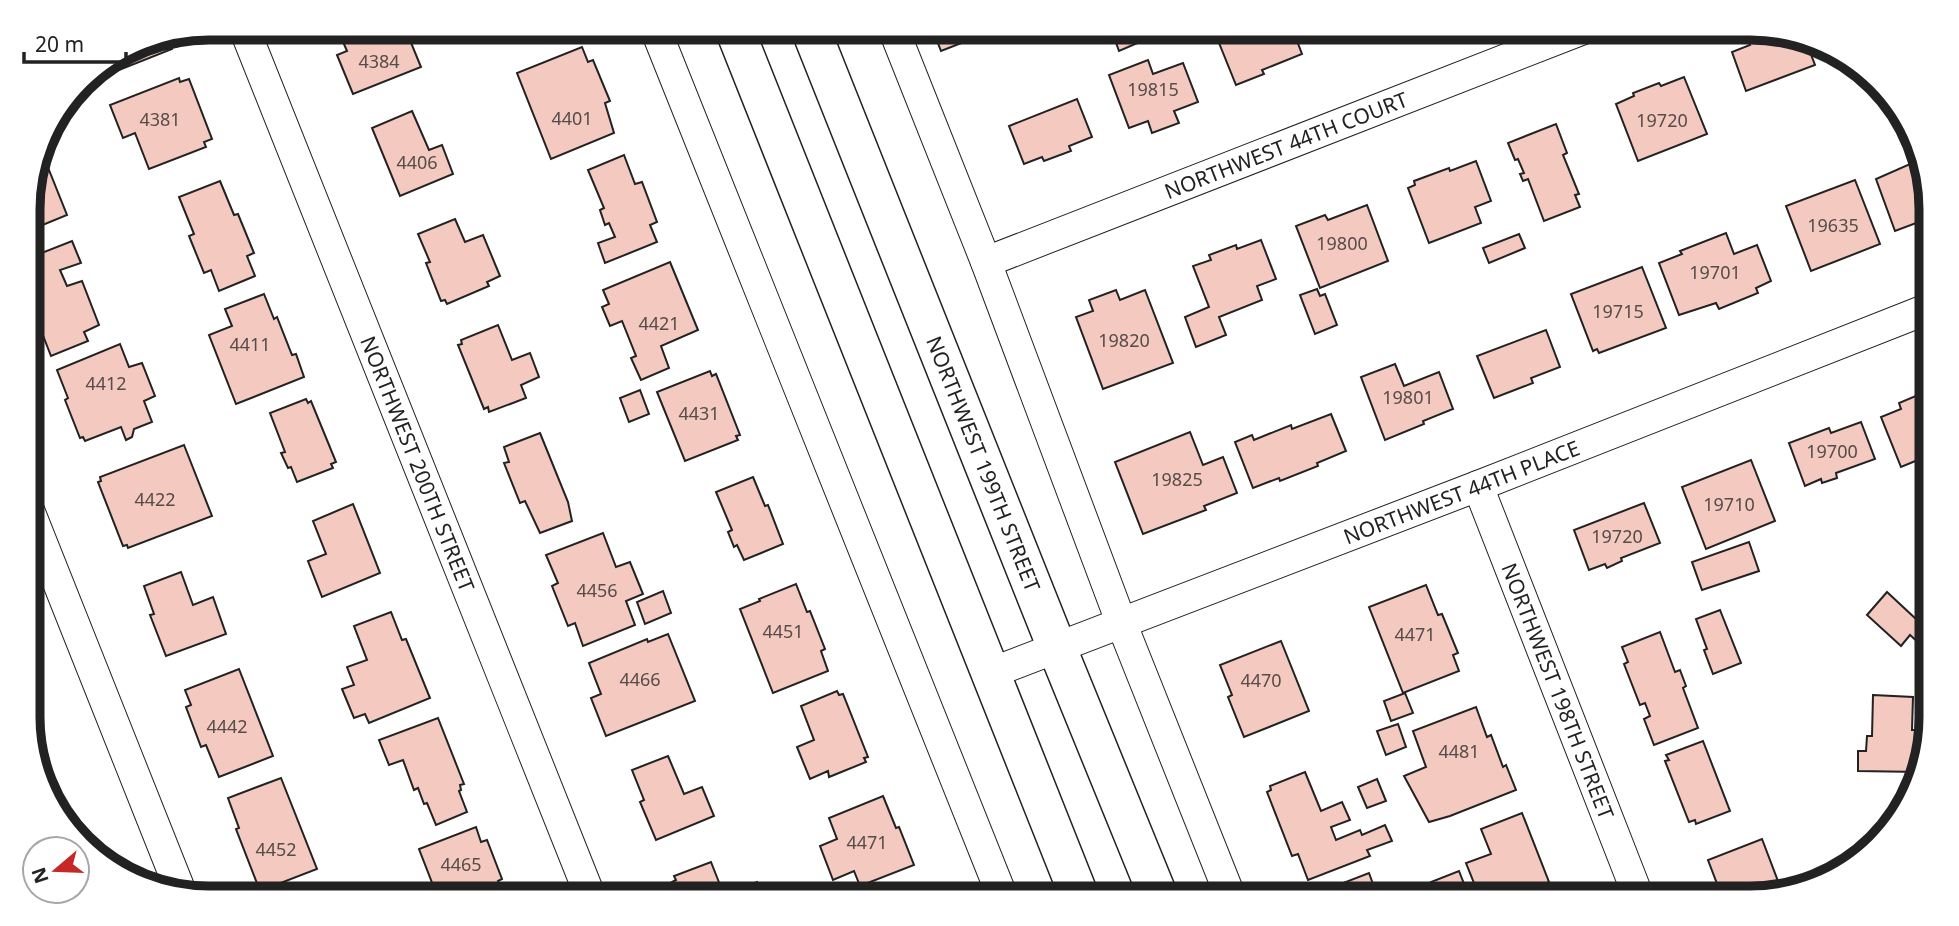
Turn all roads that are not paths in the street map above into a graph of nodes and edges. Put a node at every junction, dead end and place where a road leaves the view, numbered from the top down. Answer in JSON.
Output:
{"nodes":[{"id":1,"x":249,"y":40,"type":"edge"},
{"id":2,"x":660,"y":40,"type":"edge"},
{"id":3,"x":739,"y":40,"type":"edge"},
{"id":4,"x":815,"y":40,"type":"edge"},
{"id":5,"x":898,"y":40,"type":"edge"},
{"id":6,"x":1555,"y":40,"type":"edge"},
{"id":7,"x":986,"y":262,"type":"junction"},
{"id":8,"x":1919,"y":312,"type":"edge"},
{"id":9,"x":1478,"y":486,"type":"junction"},
{"id":10,"x":40,"y":539,"type":"edge"},
{"id":11,"x":1121,"y":622,"type":"junction"},
{"id":12,"x":1057,"y":648,"type":"junction"},
{"id":13,"x":991,"y":673,"type":"junction"},
{"id":14,"x":177,"y":883,"type":"edge"},
{"id":15,"x":998,"y":885,"type":"edge"},
{"id":16,"x":1075,"y":885,"type":"edge"},
{"id":17,"x":1154,"y":885,"type":"edge"},
{"id":18,"x":1226,"y":885,"type":"edge"},
{"id":19,"x":1634,"y":885,"type":"edge"},
{"id":20,"x":586,"y":886,"type":"edge"}],
"edges":[{"from":1,"to":20,"type":"street","name":"NORTHWEST 200TH STREET"},
{"from":2,"to":15,"type":"street"},
{"from":3,"to":13,"type":"main road"},
{"from":4,"to":12,"type":"main road","name":"NORTHWEST 199TH STREET"},
{"from":5,"to":7,"type":"street"},
{"from":6,"to":7,"type":"street","name":"NORTHWEST 44TH COURT"},
{"from":7,"to":11,"type":"street"},
{"from":8,"to":9,"type":"street","name":"NORTHWEST 44TH PLACE"},
{"from":9,"to":11,"type":"street","name":"NORTHWEST 44TH PLACE"},
{"from":9,"to":19,"type":"street","name":"NORTHWEST 198TH STREET"},
{"from":10,"to":14,"type":"street"},
{"from":11,"to":12,"type":"street","name":"NORTHWEST 44TH PLACE"},
{"from":11,"to":18,"type":"street"},
{"from":12,"to":13,"type":"street","name":"NORTHWEST 44TH PLACE"},
{"from":12,"to":17,"type":"main road","name":"NORTHWEST 199TH STREET"},
{"from":13,"to":16,"type":"main road"}]}
